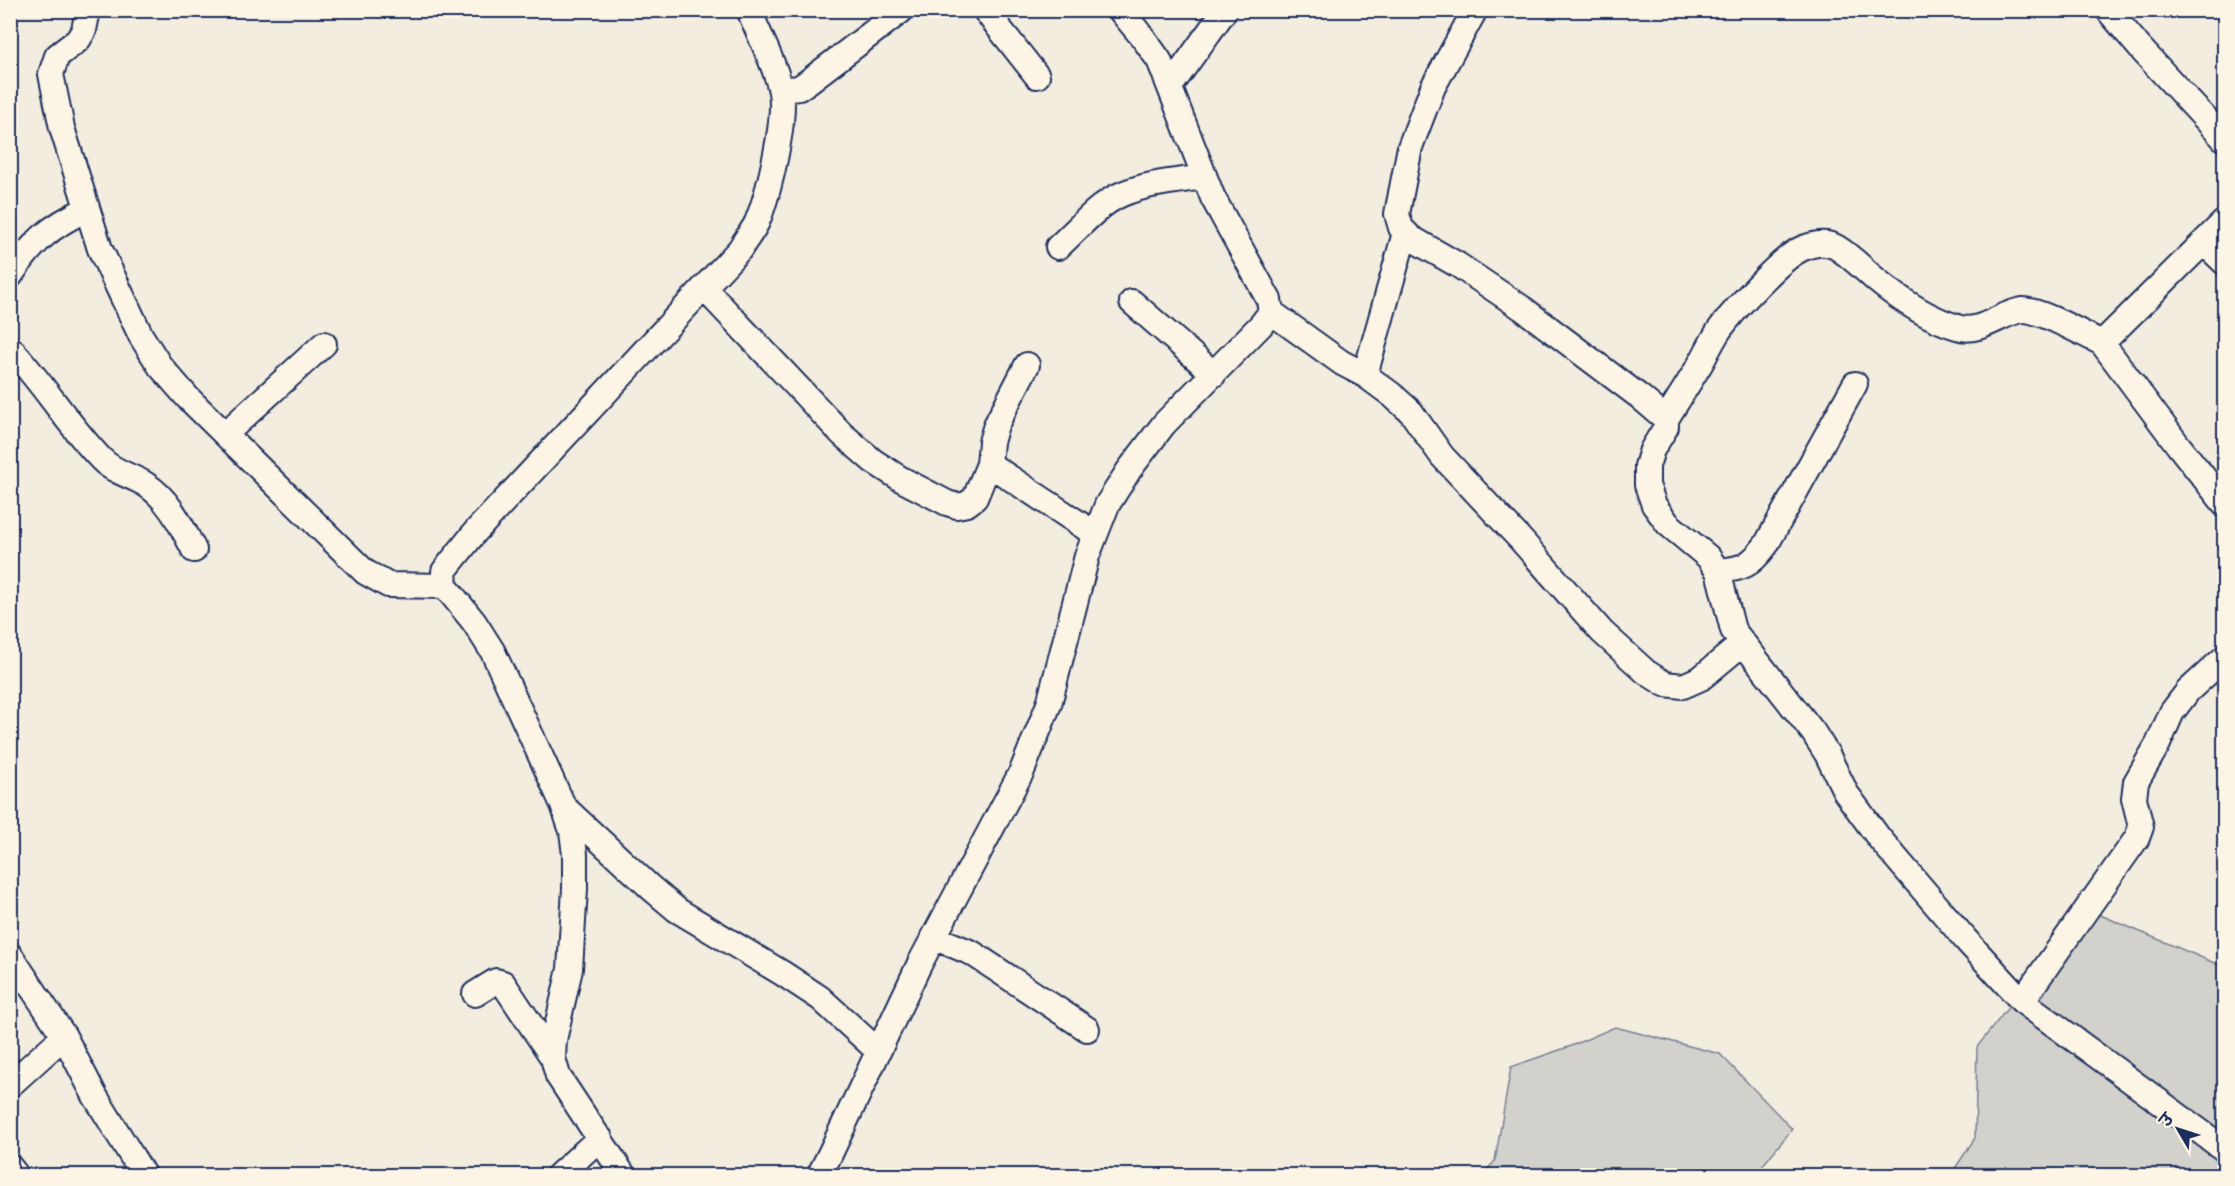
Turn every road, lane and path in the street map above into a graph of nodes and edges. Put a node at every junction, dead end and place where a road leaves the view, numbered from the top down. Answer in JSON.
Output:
{"nodes":[{"id":1,"x":88,"y":10,"type":"edge"},
{"id":2,"x":749,"y":10,"type":"edge"},
{"id":3,"x":902,"y":10,"type":"edge"},
{"id":4,"x":985,"y":10,"type":"edge"},
{"id":5,"x":1120,"y":10,"type":"edge"},
{"id":6,"x":1225,"y":10,"type":"edge"},
{"id":7,"x":1475,"y":10,"type":"edge"},
{"id":8,"x":2108,"y":10,"type":"edge"},
{"id":9,"x":1037,"y":76,"type":"dead end"},
{"id":10,"x":1170,"y":87,"type":"junction"},
{"id":11,"x":781,"y":90,"type":"junction"},
{"id":12,"x":2224,"y":139,"type":"edge"},
{"id":13,"x":1204,"y":177,"type":"junction"},
{"id":14,"x":87,"y":208,"type":"junction"},
{"id":15,"x":2224,"y":222,"type":"edge"},
{"id":16,"x":1405,"y":233,"type":"junction"},
{"id":17,"x":2204,"y":243,"type":"junction"},
{"id":18,"x":1058,"y":247,"type":"dead end"},
{"id":19,"x":2224,"y":262,"type":"edge"},
{"id":20,"x":10,"y":276,"type":"edge"},
{"id":21,"x":704,"y":288,"type":"junction"},
{"id":22,"x":1132,"y":302,"type":"dead end"},
{"id":23,"x":1271,"y":312,"type":"junction"},
{"id":24,"x":2102,"y":343,"type":"junction"},
{"id":25,"x":324,"y":344,"type":"dead end"},
{"id":26,"x":10,"y":348,"type":"edge"},
{"id":27,"x":1027,"y":365,"type":"dead end"},
{"id":28,"x":1214,"y":374,"type":"junction"},
{"id":29,"x":1365,"y":375,"type":"junction"},
{"id":30,"x":1855,"y":384,"type":"dead end"},
{"id":31,"x":1666,"y":419,"type":"junction"},
{"id":32,"x":225,"y":434,"type":"junction"},
{"id":33,"x":989,"y":464,"type":"junction"},
{"id":34,"x":2224,"y":503,"type":"edge"},
{"id":35,"x":1095,"y":534,"type":"junction"},
{"id":36,"x":194,"y":550,"type":"dead end"},
{"id":37,"x":1718,"y":571,"type":"junction"},
{"id":38,"x":445,"y":586,"type":"junction"},
{"id":39,"x":1743,"y":643,"type":"junction"},
{"id":40,"x":2224,"y":658,"type":"edge"},
{"id":41,"x":563,"y":805,"type":"junction"},
{"id":42,"x":933,"y":937,"type":"junction"},
{"id":43,"x":10,"y":955,"type":"edge"},
{"id":44,"x":475,"y":994,"type":"dead end"},
{"id":45,"x":2022,"y":1000,"type":"junction"},
{"id":46,"x":1087,"y":1029,"type":"dead end"},
{"id":47,"x":64,"y":1036,"type":"junction"},
{"id":48,"x":878,"y":1051,"type":"junction"},
{"id":49,"x":553,"y":1058,"type":"junction"},
{"id":50,"x":10,"y":1085,"type":"edge"},
{"id":51,"x":600,"y":1138,"type":"junction"},
{"id":52,"x":2224,"y":1149,"type":"edge"},
{"id":53,"x":10,"y":1167,"type":"edge"},
{"id":54,"x":17,"y":1176,"type":"edge"},
{"id":55,"x":144,"y":1176,"type":"edge"},
{"id":56,"x":558,"y":1176,"type":"edge"},
{"id":57,"x":624,"y":1176,"type":"edge"},
{"id":58,"x":819,"y":1176,"type":"edge"}],
"edges":[{"from":1,"to":14,"type":"street"},
{"from":2,"to":11,"type":"street"},
{"from":3,"to":11,"type":"street"},
{"from":4,"to":9,"type":"street"},
{"from":5,"to":10,"type":"street"},
{"from":6,"to":10,"type":"street"},
{"from":7,"to":16,"type":"street"},
{"from":8,"to":12,"type":"street"},
{"from":10,"to":13,"type":"street"},
{"from":11,"to":21,"type":"street"},
{"from":13,"to":18,"type":"street"},
{"from":13,"to":23,"type":"street"},
{"from":14,"to":20,"type":"street"},
{"from":14,"to":32,"type":"street"},
{"from":15,"to":17,"type":"street"},
{"from":16,"to":29,"type":"street"},
{"from":16,"to":31,"type":"street"},
{"from":17,"to":19,"type":"street"},
{"from":17,"to":24,"type":"street"},
{"from":21,"to":33,"type":"street"},
{"from":21,"to":38,"type":"street"},
{"from":22,"to":28,"type":"street"},
{"from":23,"to":28,"type":"street"},
{"from":23,"to":29,"type":"street"},
{"from":24,"to":31,"type":"street"},
{"from":24,"to":34,"type":"street"},
{"from":25,"to":32,"type":"street"},
{"from":26,"to":36,"type":"street"},
{"from":27,"to":33,"type":"street"},
{"from":28,"to":35,"type":"street"},
{"from":29,"to":39,"type":"street"},
{"from":30,"to":37,"type":"street"},
{"from":31,"to":37,"type":"street"},
{"from":32,"to":38,"type":"street"},
{"from":33,"to":35,"type":"street"},
{"from":35,"to":42,"type":"street"},
{"from":37,"to":39,"type":"street"},
{"from":38,"to":41,"type":"street"},
{"from":39,"to":45,"type":"street"},
{"from":40,"to":45,"type":"street"},
{"from":41,"to":48,"type":"street"},
{"from":41,"to":49,"type":"street"},
{"from":42,"to":46,"type":"street"},
{"from":42,"to":48,"type":"street"},
{"from":43,"to":47,"type":"street"},
{"from":44,"to":49,"type":"street"},
{"from":45,"to":52,"type":"street"},
{"from":47,"to":50,"type":"street"},
{"from":47,"to":55,"type":"street"},
{"from":48,"to":58,"type":"street"},
{"from":49,"to":51,"type":"street"},
{"from":51,"to":56,"type":"street"},
{"from":51,"to":57,"type":"street"},
{"from":53,"to":54,"type":"street"}]}
